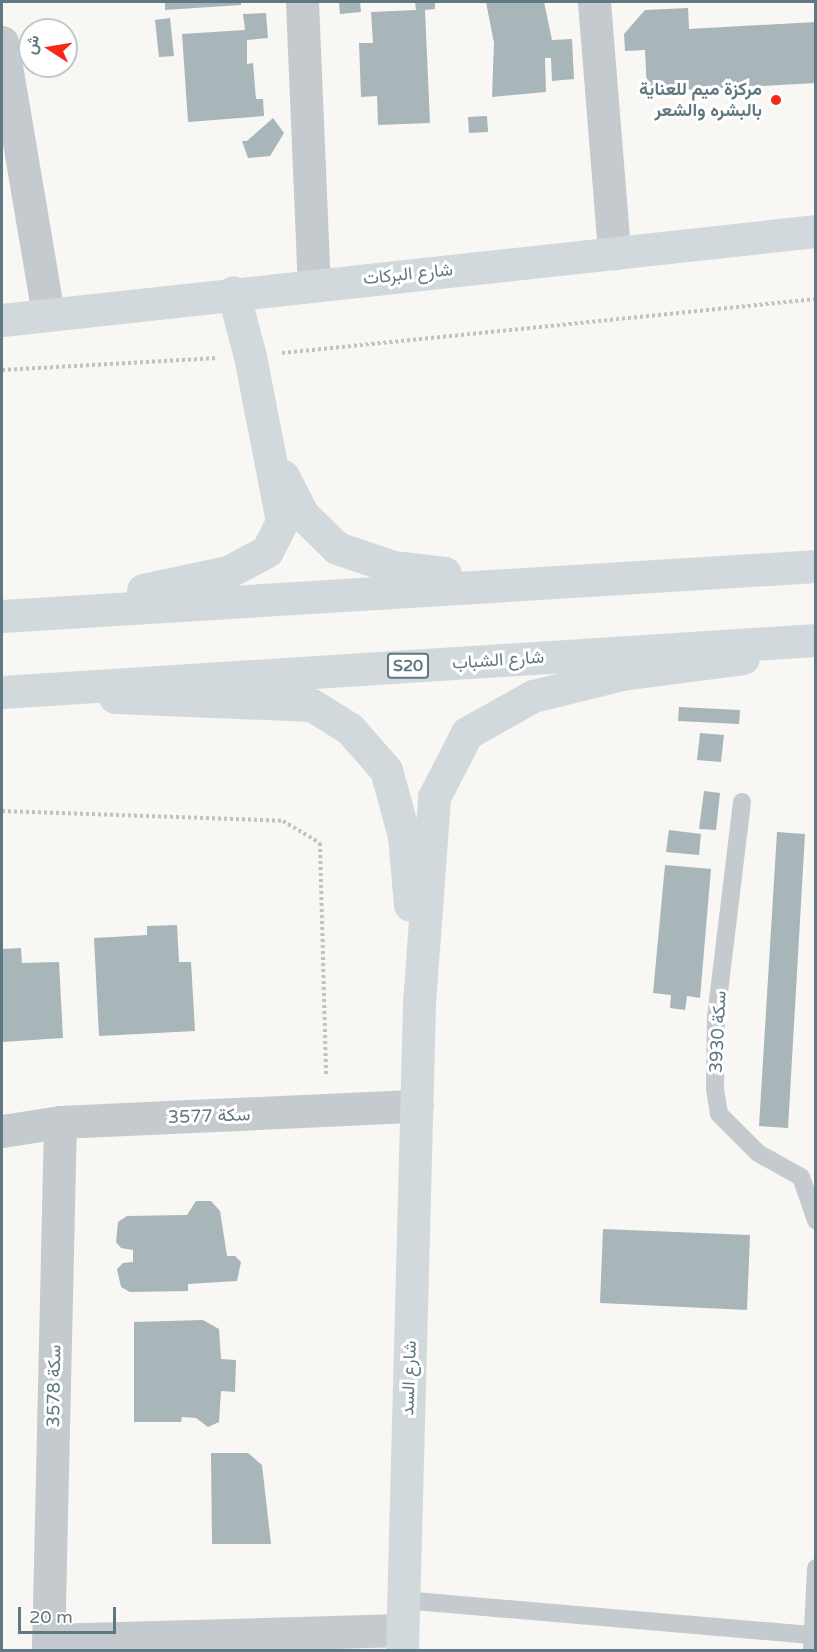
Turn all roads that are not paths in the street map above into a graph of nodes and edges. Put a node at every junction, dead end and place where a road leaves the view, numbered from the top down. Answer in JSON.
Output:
{"nodes":[{"id":1,"x":302,"y":2,"type":"edge"},
{"id":2,"x":594,"y":2,"type":"edge"},
{"id":3,"x":2,"y":42,"type":"edge"},
{"id":4,"x":816,"y":231,"type":"edge"},
{"id":5,"x":614,"y":252,"type":"junction"},
{"id":6,"x":314,"y":284,"type":"junction"},
{"id":7,"x":233,"y":292,"type":"junction"},
{"id":8,"x":48,"y":314,"type":"junction"},
{"id":9,"x":2,"y":320,"type":"edge"},
{"id":10,"x":265,"y":442,"type":"junction"},
{"id":11,"x":816,"y":566,"type":"edge"},
{"id":12,"x":552,"y":582,"type":"junction"},
{"id":13,"x":17,"y":614,"type":"edge"},
{"id":14,"x":816,"y":640,"type":"edge"},
{"id":15,"x":816,"y":648,"type":"edge"},
{"id":16,"x":2,"y":693,"type":"edge"},
{"id":17,"x":742,"y":802,"type":"dead end"},
{"id":18,"x":419,"y":1003,"type":"junction"},
{"id":19,"x":417,"y":1106,"type":"junction"},
{"id":20,"x":60,"y":1122,"type":"junction"},
{"id":21,"x":2,"y":1131,"type":"edge"},
{"id":22,"x":816,"y":1220,"type":"edge"},
{"id":23,"x":816,"y":1569,"type":"edge"},
{"id":24,"x":403,"y":1627,"type":"edge"},
{"id":25,"x":813,"y":1643,"type":"edge"},
{"id":26,"x":48,"y":1645,"type":"edge"}],
"edges":[{"from":1,"to":6,"type":"street"},
{"from":2,"to":5,"type":"street"},
{"from":3,"to":8,"type":"street"},
{"from":4,"to":5,"type":"street","name":"شارع البركات"},
{"from":5,"to":6,"type":"street","name":"شارع البركات"},
{"from":6,"to":7,"type":"street","name":"شارع البركات"},
{"from":7,"to":8,"type":"street","name":"شارع البركات"},
{"from":7,"to":10,"type":"street"},
{"from":8,"to":9,"type":"street","name":"شارع البركات"},
{"from":10,"to":12,"type":"street"},
{"from":10,"to":13,"type":"street"},
{"from":11,"to":12,"type":"street"},
{"from":12,"to":13,"type":"street"},
{"from":14,"to":16,"type":"street","name":"شارع الشباب","number":"S20"},
{"from":15,"to":18,"type":"street"},
{"from":16,"to":18,"type":"street"},
{"from":17,"to":22,"type":"lane","name":"سكة 3930"},
{"from":18,"to":19,"type":"street","name":"شارع السد"},
{"from":19,"to":20,"type":"street","name":"سكة 3577"},
{"from":19,"to":24,"type":"street","name":"شارع السد"},
{"from":20,"to":21,"type":"street","name":"سكة 3577"},
{"from":20,"to":26,"type":"street","name":"سكة 3578"},
{"from":23,"to":25,"type":"lane"},
{"from":24,"to":25,"type":"lane"},
{"from":24,"to":26,"type":"street"}]}
